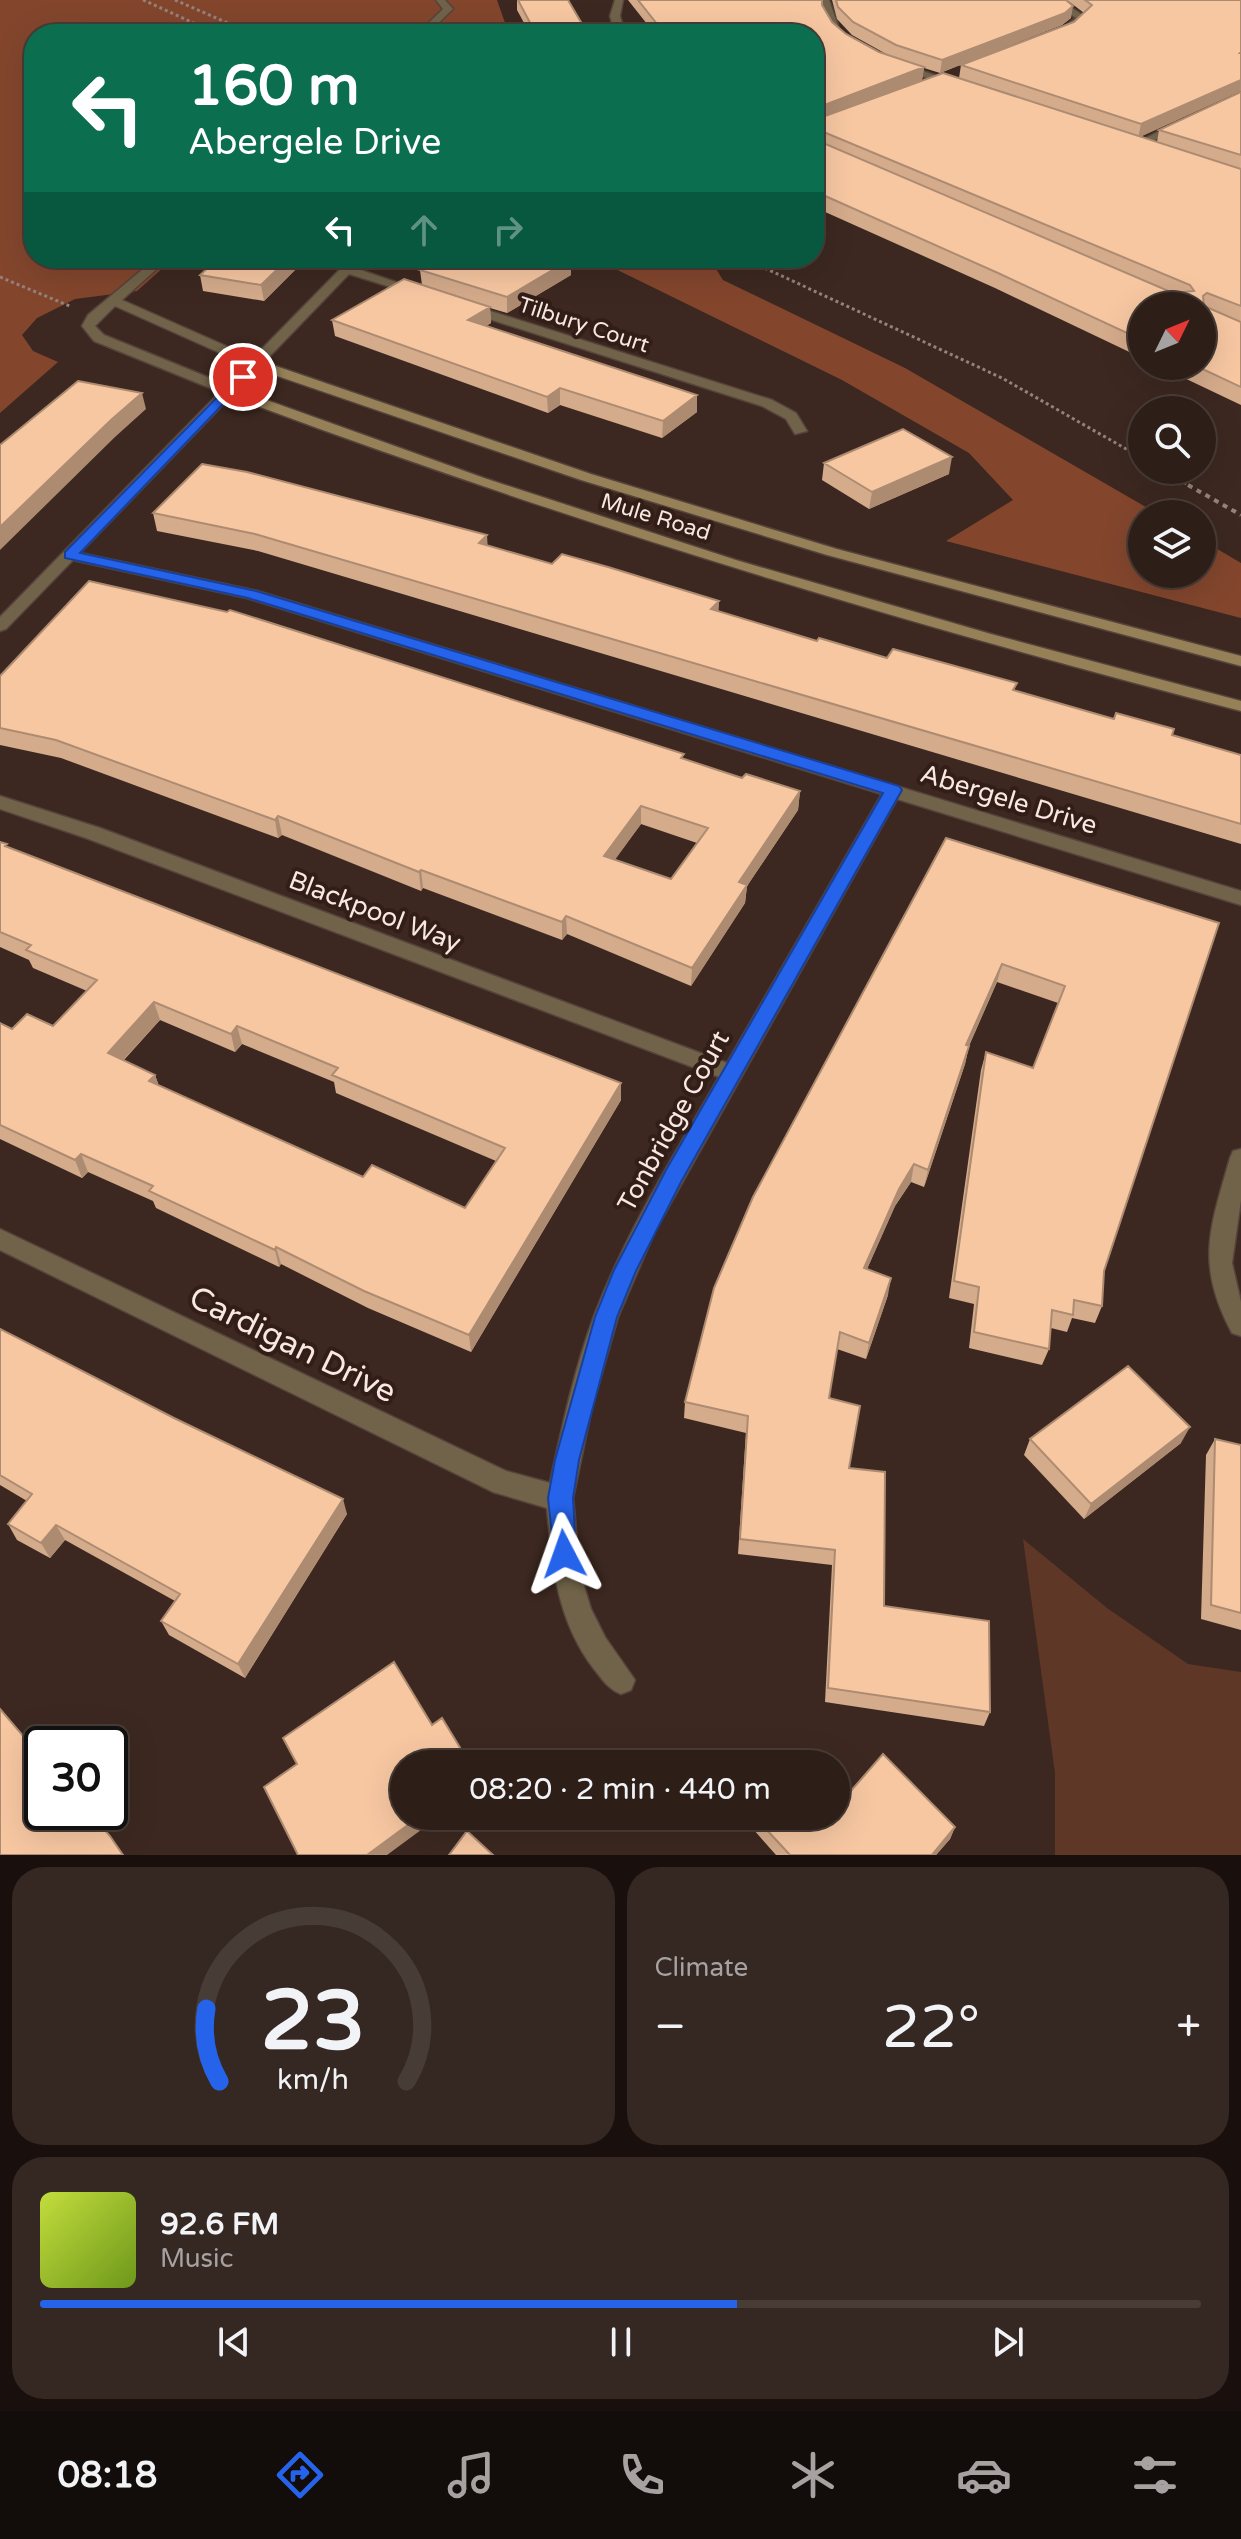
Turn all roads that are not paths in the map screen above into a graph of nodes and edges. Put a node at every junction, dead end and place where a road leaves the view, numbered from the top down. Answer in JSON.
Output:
{"nodes":[{"id":1,"x":440,"y":0,"type":"edge"},
{"id":2,"x":619,"y":0,"type":"edge"},
{"id":3,"x":825,"y":0,"type":"edge"},
{"id":4,"x":1060,"y":3,"type":"edge"},
{"id":5,"x":432,"y":24,"type":"edge"},
{"id":6,"x":617,"y":24,"type":"edge"},
{"id":7,"x":1053,"y":36,"type":"edge"},
{"id":8,"x":845,"y":37,"type":"edge"},
{"id":9,"x":890,"y":63,"type":"edge"},
{"id":10,"x":955,"y":74,"type":"edge"},
{"id":11,"x":942,"y":80,"type":"junction"},
{"id":12,"x":927,"y":85,"type":"edge"},
{"id":13,"x":972,"y":90,"type":"edge"},
{"id":14,"x":1190,"y":120,"type":"edge"},
{"id":15,"x":1124,"y":139,"type":"edge"},
{"id":16,"x":1139,"y":144,"type":"junction"},
{"id":17,"x":1153,"y":149,"type":"edge"},
{"id":18,"x":152,"y":268,"type":"edge"},
{"id":19,"x":346,"y":269,"type":"joint"},
{"id":20,"x":435,"y":297,"type":"edge"},
{"id":21,"x":114,"y":301,"type":"junction"},
{"id":22,"x":450,"y":302,"type":"edge"},
{"id":23,"x":256,"y":364,"type":"junction"},
{"id":24,"x":230,"y":391,"type":"junction"},
{"id":25,"x":800,"y":431,"type":"dead end"},
{"id":26,"x":70,"y":555,"type":"junction"},
{"id":27,"x":0,"y":626,"type":"edge"},
{"id":28,"x":1241,"y":661,"type":"edge"},
{"id":29,"x":1241,"y":706,"type":"edge"},
{"id":30,"x":893,"y":790,"type":"junction"},
{"id":31,"x":0,"y":802,"type":"edge"},
{"id":32,"x":1241,"y":898,"type":"edge"},
{"id":33,"x":731,"y":1073,"type":"junction"},
{"id":34,"x":1241,"y":1158,"type":"edge"},
{"id":35,"x":0,"y":1239,"type":"edge"},
{"id":36,"x":1241,"y":1325,"type":"edge"},
{"id":37,"x":560,"y":1498,"type":"junction"},
{"id":38,"x":621,"y":1680,"type":"dead end"}],
"edges":[{"from":1,"to":5,"type":"street"},
{"from":2,"to":6,"type":"street"},
{"from":3,"to":8,"type":"street"},
{"from":4,"to":7,"type":"street"},
{"from":9,"to":11,"type":"street"},
{"from":10,"to":11,"type":"street"},
{"from":11,"to":12,"type":"street"},
{"from":11,"to":13,"type":"street"},
{"from":14,"to":16,"type":"street"},
{"from":15,"to":16,"type":"street"},
{"from":16,"to":17,"type":"street"},
{"from":18,"to":21,"type":"street"},
{"from":19,"to":20,"type":"street"},
{"from":19,"to":23,"type":"street"},
{"from":21,"to":23,"type":"street","name":"Mule Road"},
{"from":21,"to":24,"type":"street","name":"Mule Road"},
{"from":22,"to":25,"type":"street","name":"Tilbury Court"},
{"from":23,"to":24,"type":"street"},
{"from":23,"to":28,"type":"main road","name":"Mule Road"},
{"from":24,"to":26,"type":"street"},
{"from":24,"to":29,"type":"main road","name":"Mule Road"},
{"from":26,"to":27,"type":"street"},
{"from":26,"to":30,"type":"street","name":"Abergele Drive"},
{"from":30,"to":32,"type":"street","name":"Abergele Drive"},
{"from":30,"to":33,"type":"street","name":"Tonbridge Court"},
{"from":31,"to":33,"type":"street","name":"Blackpool Way"},
{"from":33,"to":37,"type":"street","name":"Tonbridge Court"},
{"from":34,"to":36,"type":"street"},
{"from":35,"to":37,"type":"street","name":"Cardigan Drive"},
{"from":37,"to":38,"type":"street","name":"Tonbridge Court"}]}
